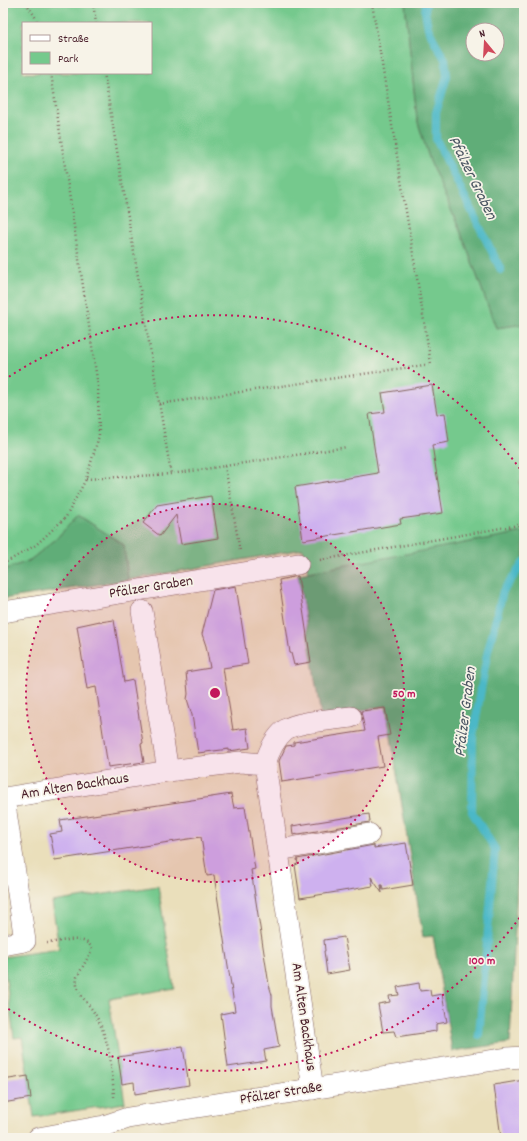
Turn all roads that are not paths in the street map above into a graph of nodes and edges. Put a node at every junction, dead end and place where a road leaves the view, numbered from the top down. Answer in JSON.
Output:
{"nodes":[{"id":1,"x":298,"y":564,"type":"road end"},
{"id":2,"x":142,"y":611,"type":"dead end"},
{"id":3,"x":3,"y":612,"type":"edge"},
{"id":4,"x":351,"y":717,"type":"dead end"},
{"id":5,"x":265,"y":764,"type":"junction"},
{"id":6,"x":168,"y":771,"type":"junction"},
{"id":7,"x":4,"y":792,"type":"edge"},
{"id":8,"x":369,"y":834,"type":"dead end"},
{"id":9,"x":279,"y":850,"type":"junction"},
{"id":10,"x":3,"y":945,"type":"edge"},
{"id":11,"x":524,"y":1057,"type":"edge"},
{"id":12,"x":313,"y":1089,"type":"junction"},
{"id":13,"x":38,"y":1138,"type":"edge"}],
"edges":[{"from":1,"to":3,"type":"street","name":"Pfälzer Graben"},
{"from":2,"to":6,"type":"street"},
{"from":4,"to":5,"type":"street","name":"Am Alten Backhaus"},
{"from":5,"to":6,"type":"street","name":"Am Alten Backhaus"},
{"from":5,"to":9,"type":"street","name":"Am Alten Backhaus"},
{"from":6,"to":7,"type":"street","name":"Am Alten Backhaus"},
{"from":7,"to":10,"type":"street","name":"Am Alten Backhaus"},
{"from":8,"to":9,"type":"street"},
{"from":9,"to":12,"type":"street","name":"Am Alten Backhaus"},
{"from":11,"to":12,"type":"street","name":"Pfälzer Straße"},
{"from":12,"to":13,"type":"street","name":"Pfälzer Straße"}]}
